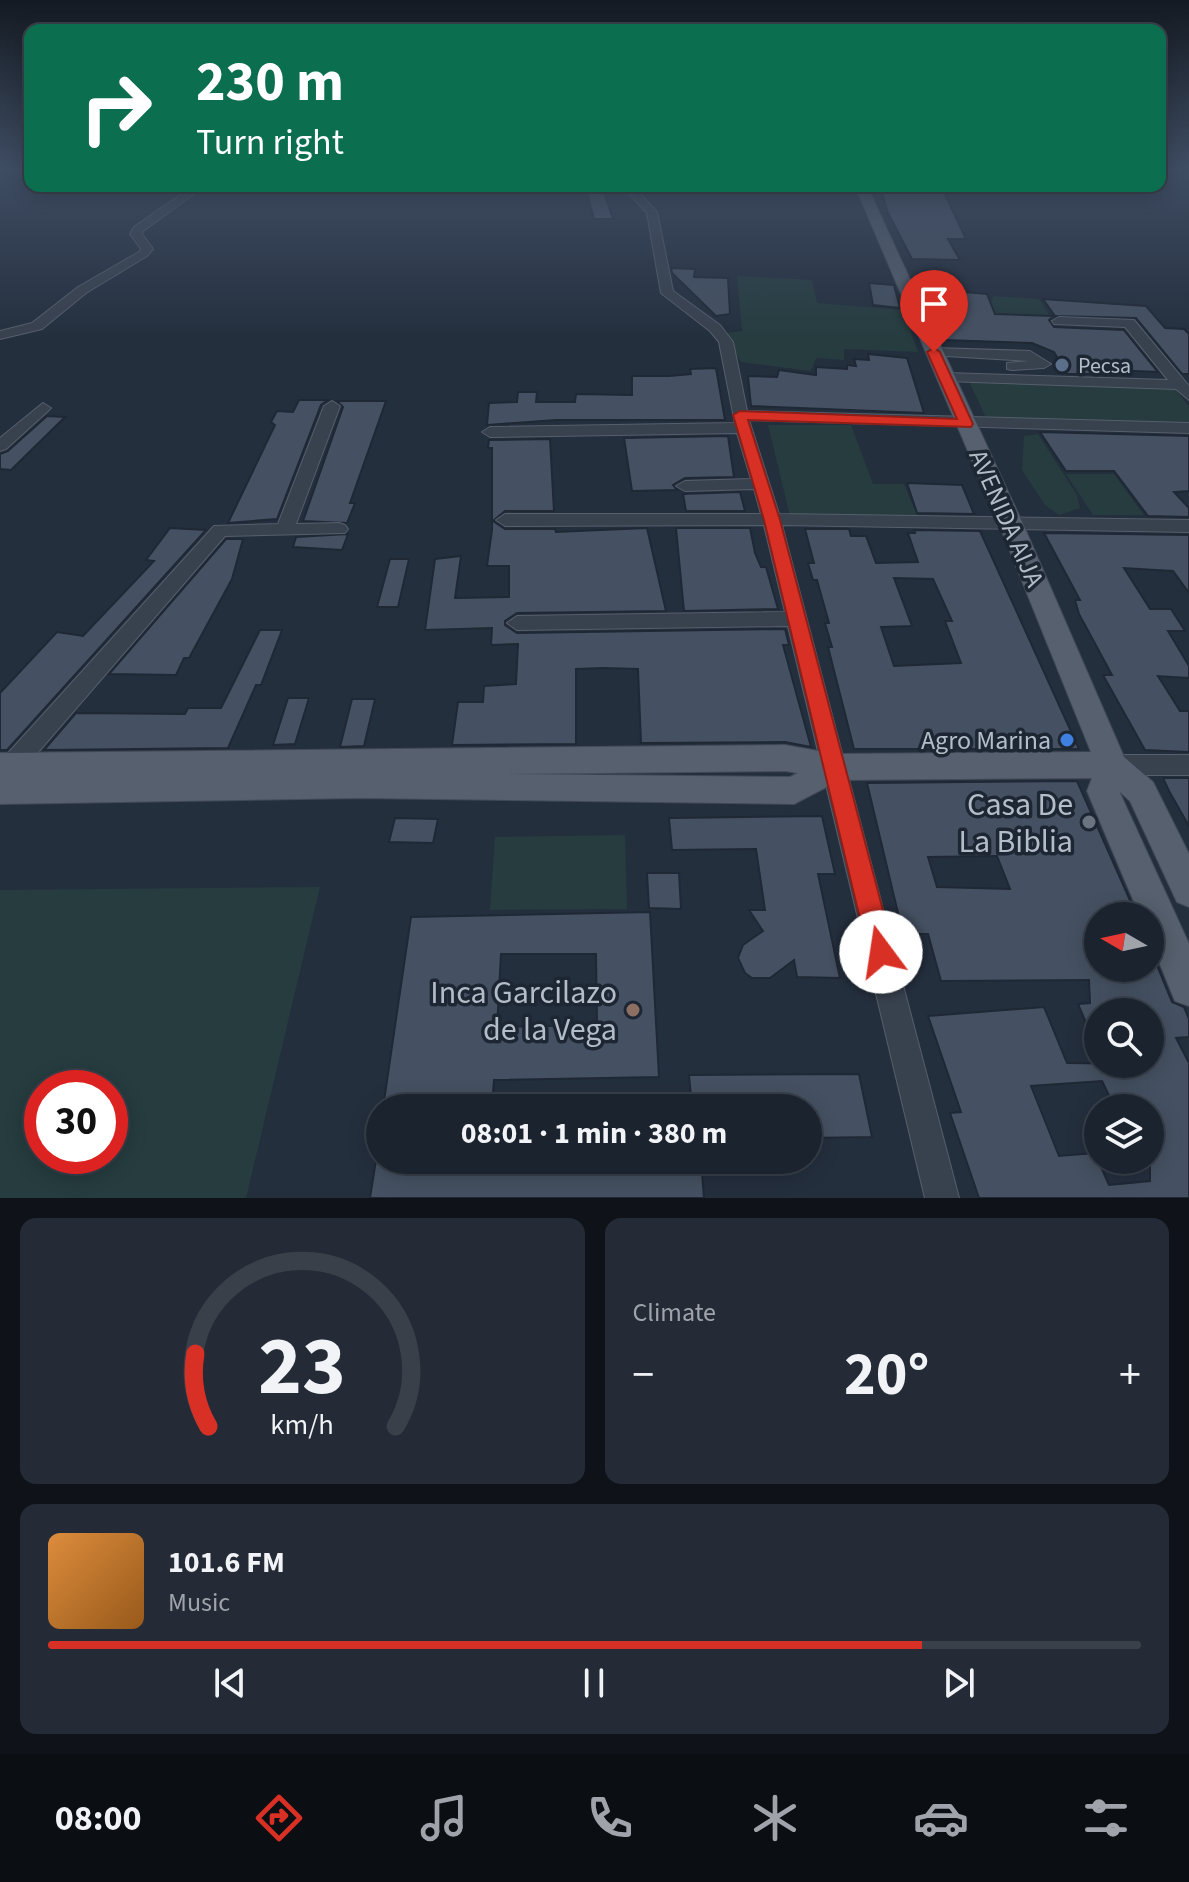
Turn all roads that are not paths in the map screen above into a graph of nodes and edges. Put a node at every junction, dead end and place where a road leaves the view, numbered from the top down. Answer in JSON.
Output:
{"nodes":[{"id":1,"x":142,"y":226,"type":"edge"},
{"id":2,"x":655,"y":226,"type":"edge"},
{"id":3,"x":878,"y":226,"type":"edge"},
{"id":4,"x":1059,"y":321,"type":"dead end"},
{"id":5,"x":0,"y":335,"type":"edge"},
{"id":6,"x":939,"y":364,"type":"junction"},
{"id":7,"x":1184,"y":390,"type":"edge"},
{"id":8,"x":332,"y":406,"type":"dead end"},
{"id":9,"x":43,"y":408,"type":"dead end"},
{"id":10,"x":742,"y":422,"type":"junction"},
{"id":11,"x":966,"y":424,"type":"junction"},
{"id":12,"x":1189,"y":428,"type":"edge"},
{"id":13,"x":490,"y":432,"type":"dead end"},
{"id":14,"x":0,"y":446,"type":"edge"},
{"id":15,"x":761,"y":484,"type":"junction"},
{"id":16,"x":685,"y":486,"type":"dead end"},
{"id":17,"x":505,"y":520,"type":"dead end"},
{"id":18,"x":772,"y":520,"type":"junction"},
{"id":19,"x":1011,"y":524,"type":"junction"},
{"id":20,"x":1189,"y":526,"type":"edge"},
{"id":21,"x":285,"y":529,"type":"junction"},
{"id":22,"x":339,"y":529,"type":"dead end"},
{"id":23,"x":797,"y":619,"type":"junction"},
{"id":24,"x":517,"y":623,"type":"dead end"},
{"id":25,"x":1112,"y":765,"type":"junction"},
{"id":26,"x":1189,"y":765,"type":"edge"},
{"id":27,"x":835,"y":767,"type":"junction"},
{"id":28,"x":3,"y":775,"type":"edge"},
{"id":29,"x":1189,"y":891,"type":"edge"},
{"id":30,"x":1189,"y":987,"type":"edge"},
{"id":31,"x":942,"y":1198,"type":"edge"}],
"edges":[{"from":1,"to":5,"type":"street"},
{"from":2,"to":10,"type":"street"},
{"from":3,"to":6,"type":"main road","name":"AVENIDA AIJA"},
{"from":4,"to":7,"type":"street"},
{"from":6,"to":6,"type":"street"},
{"from":6,"to":7,"type":"street"},
{"from":6,"to":11,"type":"main road","name":"AVENIDA AIJA"},
{"from":8,"to":21,"type":"street"},
{"from":9,"to":14,"type":"street"},
{"from":10,"to":11,"type":"street"},
{"from":10,"to":13,"type":"street"},
{"from":10,"to":15,"type":"street"},
{"from":11,"to":12,"type":"street"},
{"from":11,"to":19,"type":"main road","name":"AVENIDA AIJA"},
{"from":15,"to":16,"type":"street"},
{"from":15,"to":18,"type":"street"},
{"from":17,"to":18,"type":"street"},
{"from":18,"to":19,"type":"street"},
{"from":18,"to":23,"type":"street"},
{"from":19,"to":20,"type":"street"},
{"from":19,"to":25,"type":"main road","name":"AVENIDA AIJA"},
{"from":21,"to":22,"type":"street"},
{"from":21,"to":28,"type":"street"},
{"from":23,"to":24,"type":"street"},
{"from":23,"to":27,"type":"street"},
{"from":25,"to":26,"type":"street"},
{"from":25,"to":27,"type":"main road"},
{"from":25,"to":29,"type":"main road","name":"AVENIDA AIJA"},
{"from":25,"to":30,"type":"main road","name":"AVENIDA AIJA"},
{"from":27,"to":28,"type":"main road"},
{"from":27,"to":31,"type":"street"}]}
